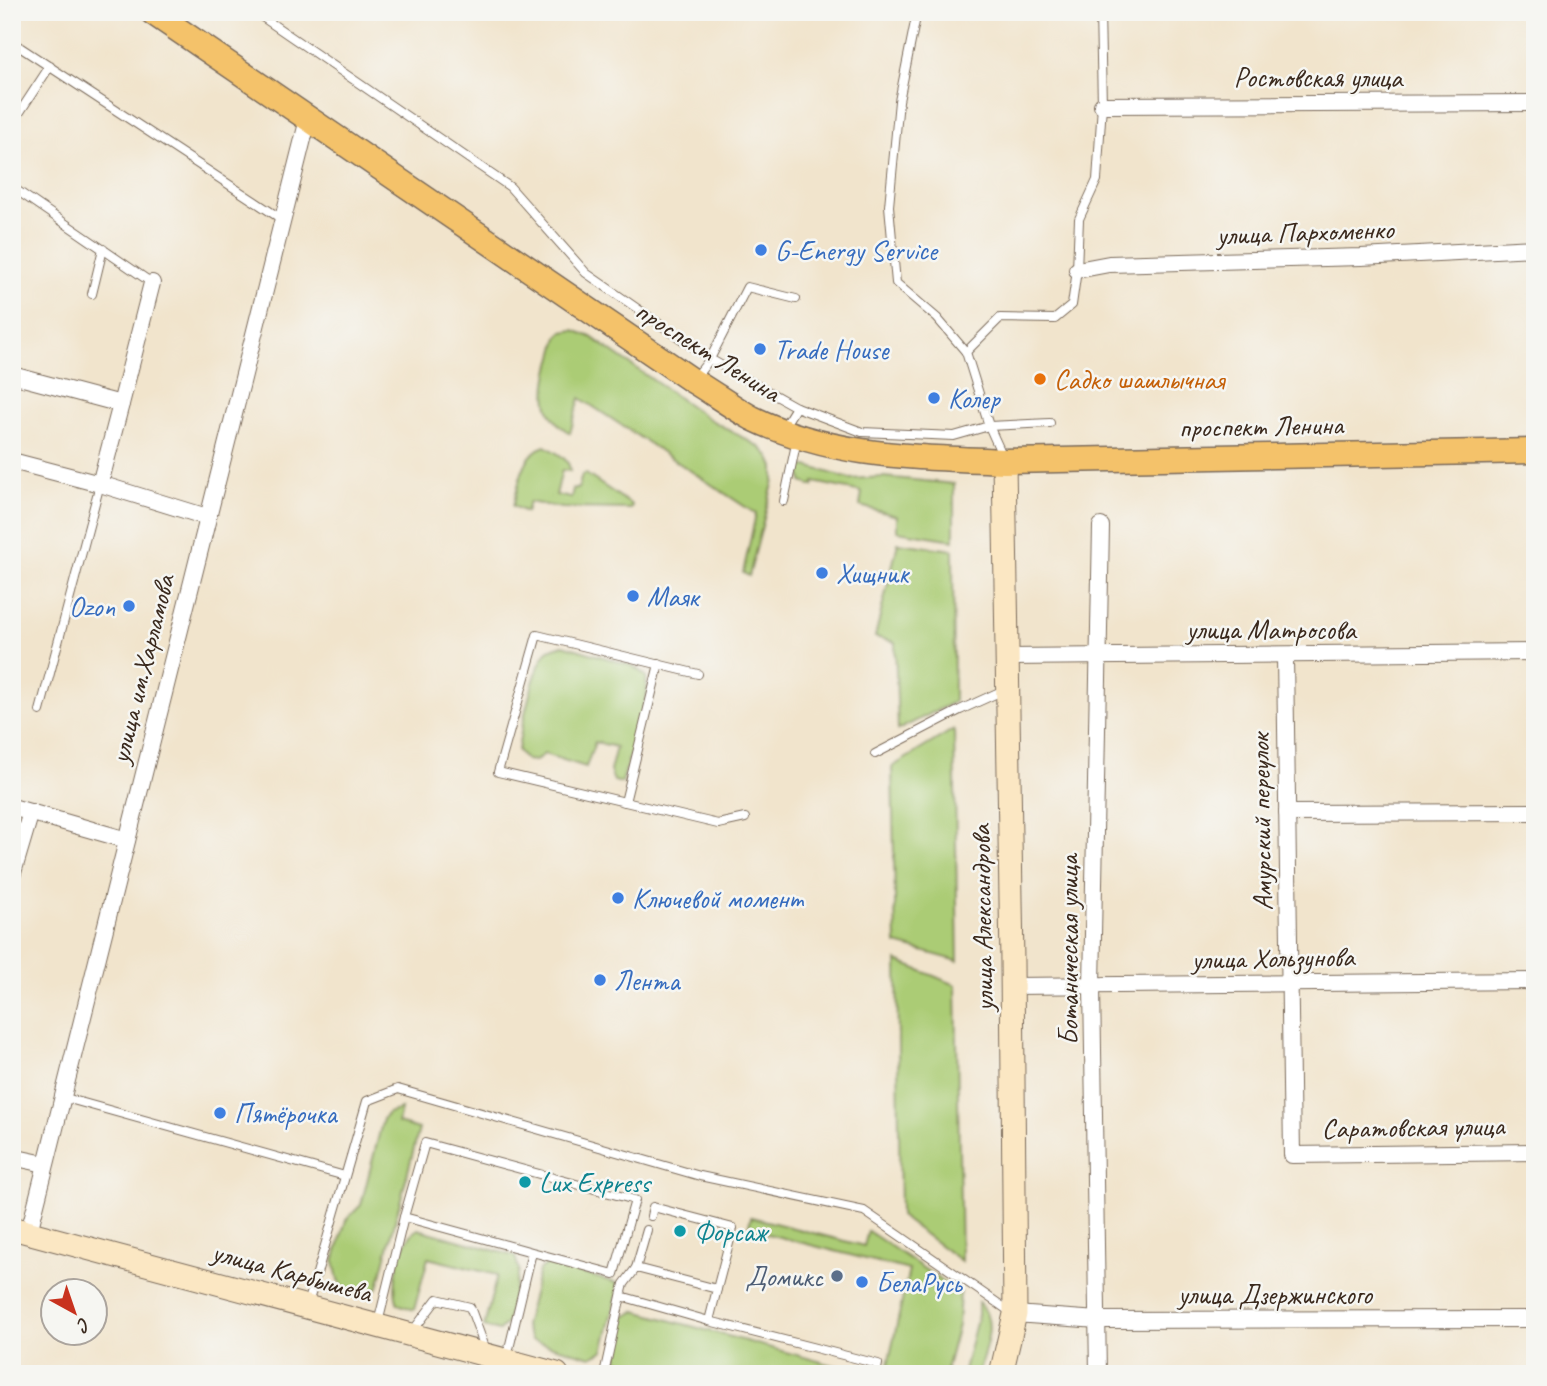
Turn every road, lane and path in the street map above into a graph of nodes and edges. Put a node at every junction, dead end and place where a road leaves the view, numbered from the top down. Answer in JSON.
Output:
{"nodes":[{"id":1,"x":152,"y":12,"type":"edge"},
{"id":2,"x":255,"y":12,"type":"edge"},
{"id":3,"x":917,"y":12,"type":"edge"},
{"id":4,"x":1100,"y":12,"type":"edge"},
{"id":5,"x":12,"y":42,"type":"edge"},
{"id":6,"x":50,"y":66,"type":"junction"},
{"id":7,"x":1535,"y":103,"type":"edge"},
{"id":8,"x":1102,"y":104,"type":"junction"},
{"id":9,"x":308,"y":119,"type":"junction"},
{"id":10,"x":12,"y":124,"type":"edge"},
{"id":11,"x":12,"y":187,"type":"edge"},
{"id":12,"x":284,"y":220,"type":"junction"},
{"id":13,"x":1535,"y":248,"type":"edge"},
{"id":14,"x":103,"y":249,"type":"junction"},
{"id":15,"x":1077,"y":270,"type":"junction"},
{"id":16,"x":152,"y":283,"type":"joint"},
{"id":17,"x":92,"y":294,"type":"dead end"},
{"id":18,"x":796,"y":299,"type":"dead end"},
{"id":19,"x":966,"y":352,"type":"junction"},
{"id":20,"x":710,"y":359,"type":"junction"},
{"id":21,"x":12,"y":375,"type":"edge"},
{"id":22,"x":693,"y":381,"type":"junction"},
{"id":23,"x":121,"y":404,"type":"junction"},
{"id":24,"x":796,"y":407,"type":"junction"},
{"id":25,"x":1050,"y":424,"type":"dead end"},
{"id":26,"x":989,"y":426,"type":"junction"},
{"id":27,"x":790,"y":433,"type":"junction"},
{"id":28,"x":1535,"y":451,"type":"edge"},
{"id":29,"x":12,"y":461,"type":"edge"},
{"id":30,"x":1004,"y":461,"type":"junction"},
{"id":31,"x":100,"y":484,"type":"junction"},
{"id":32,"x":784,"y":501,"type":"dead end"},
{"id":33,"x":207,"y":517,"type":"junction"},
{"id":34,"x":1101,"y":527,"type":"dead end"},
{"id":35,"x":1535,"y":652,"type":"edge"},
{"id":36,"x":1098,"y":656,"type":"junction"},
{"id":37,"x":1285,"y":656,"type":"junction"},
{"id":38,"x":1008,"y":657,"type":"junction"},
{"id":39,"x":659,"y":664,"type":"junction"},
{"id":40,"x":698,"y":674,"type":"dead end"},
{"id":41,"x":1009,"y":688,"type":"junction"},
{"id":42,"x":40,"y":711,"type":"dead end"},
{"id":43,"x":875,"y":754,"type":"dead end"},
{"id":44,"x":625,"y":802,"type":"junction"},
{"id":45,"x":12,"y":807,"type":"edge"},
{"id":46,"x":31,"y":812,"type":"junction"},
{"id":47,"x":1535,"y":812,"type":"edge"},
{"id":48,"x":1287,"y":813,"type":"junction"},
{"id":49,"x":745,"y":818,"type":"dead end"},
{"id":50,"x":127,"y":840,"type":"junction"},
{"id":51,"x":12,"y":876,"type":"edge"},
{"id":52,"x":1535,"y":981,"type":"edge"},
{"id":53,"x":1289,"y":984,"type":"junction"},
{"id":54,"x":1012,"y":986,"type":"junction"},
{"id":55,"x":1092,"y":986,"type":"junction"},
{"id":56,"x":62,"y":1097,"type":"junction"},
{"id":57,"x":1535,"y":1152,"type":"edge"},
{"id":58,"x":1292,"y":1155,"type":"joint"},
{"id":59,"x":12,"y":1157,"type":"edge"},
{"id":60,"x":45,"y":1164,"type":"junction"},
{"id":61,"x":345,"y":1175,"type":"junction"},
{"id":62,"x":651,"y":1216,"type":"dead end"},
{"id":63,"x":404,"y":1217,"type":"junction"},
{"id":64,"x":21,"y":1230,"type":"edge"},
{"id":65,"x":647,"y":1230,"type":"dead end"},
{"id":66,"x":532,"y":1252,"type":"junction"},
{"id":67,"x":636,"y":1268,"type":"junction"},
{"id":68,"x":717,"y":1289,"type":"junction"},
{"id":69,"x":621,"y":1296,"type":"junction"},
{"id":70,"x":307,"y":1307,"type":"junction"},
{"id":71,"x":1015,"y":1314,"type":"junction"},
{"id":72,"x":1535,"y":1319,"type":"edge"},
{"id":73,"x":1098,"y":1320,"type":"junction"},
{"id":74,"x":709,"y":1321,"type":"junction"},
{"id":75,"x":377,"y":1326,"type":"junction"},
{"id":76,"x":410,"y":1335,"type":"junction"},
{"id":77,"x":497,"y":1358,"type":"junction"},
{"id":78,"x":557,"y":1374,"type":"edge"},
{"id":79,"x":604,"y":1374,"type":"edge"},
{"id":80,"x":876,"y":1374,"type":"edge"},
{"id":81,"x":1001,"y":1374,"type":"edge"},
{"id":82,"x":1098,"y":1374,"type":"edge"}],
"edges":[{"from":1,"to":9,"type":"main road","name":"проспект Ленина"},
{"from":2,"to":20,"type":"lane"},
{"from":3,"to":19,"type":"lane"},
{"from":4,"to":8,"type":"lane"},
{"from":5,"to":6,"type":"lane"},
{"from":6,"to":10,"type":"lane"},
{"from":6,"to":12,"type":"lane"},
{"from":7,"to":8,"type":"street","name":"Ростовская улица"},
{"from":8,"to":15,"type":"lane"},
{"from":9,"to":12,"type":"street","name":"улица им.Харламова"},
{"from":9,"to":22,"type":"main road","name":"проспект Ленина"},
{"from":11,"to":14,"type":"lane"},
{"from":12,"to":33,"type":"street","name":"улица им.Харламова"},
{"from":13,"to":15,"type":"street","name":"улица Пархоменко"},
{"from":14,"to":16,"type":"lane"},
{"from":14,"to":17,"type":"lane"},
{"from":15,"to":19,"type":"lane"},
{"from":16,"to":23,"type":"street"},
{"from":18,"to":20,"type":"lane"},
{"from":19,"to":26,"type":"lane"},
{"from":20,"to":22,"type":"lane"},
{"from":20,"to":24,"type":"lane"},
{"from":21,"to":23,"type":"street"},
{"from":22,"to":27,"type":"main road","name":"проспект Ленина"},
{"from":23,"to":31,"type":"street"},
{"from":24,"to":26,"type":"lane"},
{"from":24,"to":27,"type":"lane"},
{"from":25,"to":26,"type":"lane"},
{"from":26,"to":30,"type":"lane"},
{"from":27,"to":30,"type":"main road","name":"проспект Ленина"},
{"from":27,"to":32,"type":"lane"},
{"from":28,"to":30,"type":"main road","name":"проспект Ленина"},
{"from":29,"to":31,"type":"street"},
{"from":30,"to":38,"type":"main road","name":"улица Александрова"},
{"from":31,"to":33,"type":"street"},
{"from":31,"to":42,"type":"lane"},
{"from":33,"to":50,"type":"street","name":"улица им.Харламова"},
{"from":34,"to":36,"type":"street","name":"Ботаническая улица"},
{"from":35,"to":37,"type":"street","name":"улица Матросова"},
{"from":36,"to":37,"type":"street","name":"улица Матросова"},
{"from":36,"to":38,"type":"street","name":"улица Матросова"},
{"from":36,"to":55,"type":"street","name":"Ботаническая улица"},
{"from":37,"to":48,"type":"street","name":"Амурский переулок"},
{"from":38,"to":41,"type":"main road","name":"улица Александрова"},
{"from":39,"to":40,"type":"lane"},
{"from":39,"to":44,"type":"lane"},
{"from":39,"to":44,"type":"lane"},
{"from":41,"to":43,"type":"lane"},
{"from":41,"to":54,"type":"main road","name":"улица Александрова"},
{"from":44,"to":49,"type":"lane"},
{"from":45,"to":46,"type":"street"},
{"from":46,"to":50,"type":"street"},
{"from":46,"to":51,"type":"street"},
{"from":47,"to":48,"type":"street"},
{"from":48,"to":53,"type":"street","name":"Амурский переулок"},
{"from":50,"to":56,"type":"street","name":"улица им.Харламова"},
{"from":52,"to":53,"type":"street","name":"улица Хользунова"},
{"from":53,"to":55,"type":"street","name":"улица Хользунова"},
{"from":53,"to":58,"type":"street","name":"Амурский переулок"},
{"from":54,"to":55,"type":"street","name":"улица Хользунова"},
{"from":54,"to":71,"type":"main road","name":"улица Александрова"},
{"from":55,"to":73,"type":"street","name":"Ботаническая улица"},
{"from":56,"to":60,"type":"street","name":"улица им.Харламова"},
{"from":56,"to":61,"type":"lane"},
{"from":57,"to":58,"type":"street","name":"Саратовская улица"},
{"from":59,"to":60,"type":"street"},
{"from":60,"to":64,"type":"street","name":"улица им.Харламова"},
{"from":61,"to":70,"type":"lane"},
{"from":61,"to":71,"type":"lane"},
{"from":62,"to":68,"type":"lane"},
{"from":63,"to":66,"type":"lane"},
{"from":63,"to":66,"type":"lane"},
{"from":63,"to":75,"type":"lane"},
{"from":64,"to":70,"type":"main road","name":"улица Карбышева"},
{"from":65,"to":67,"type":"lane"},
{"from":66,"to":77,"type":"lane"},
{"from":67,"to":68,"type":"lane"},
{"from":67,"to":69,"type":"lane"},
{"from":68,"to":74,"type":"lane"},
{"from":69,"to":74,"type":"lane"},
{"from":69,"to":79,"type":"lane"},
{"from":70,"to":75,"type":"main road","name":"улица Карбышева"},
{"from":71,"to":73,"type":"street","name":"улица Дзержинского"},
{"from":71,"to":81,"type":"main road","name":"улица Александрова"},
{"from":72,"to":73,"type":"street","name":"улица Дзержинского"},
{"from":73,"to":82,"type":"street","name":"Ботаническая улица"},
{"from":74,"to":80,"type":"lane"},
{"from":75,"to":76,"type":"main road","name":"улица Карбышева"},
{"from":76,"to":77,"type":"main road","name":"улица Карбышева"},
{"from":76,"to":77,"type":"lane"},
{"from":77,"to":78,"type":"main road","name":"улица Карбышева"}]}
